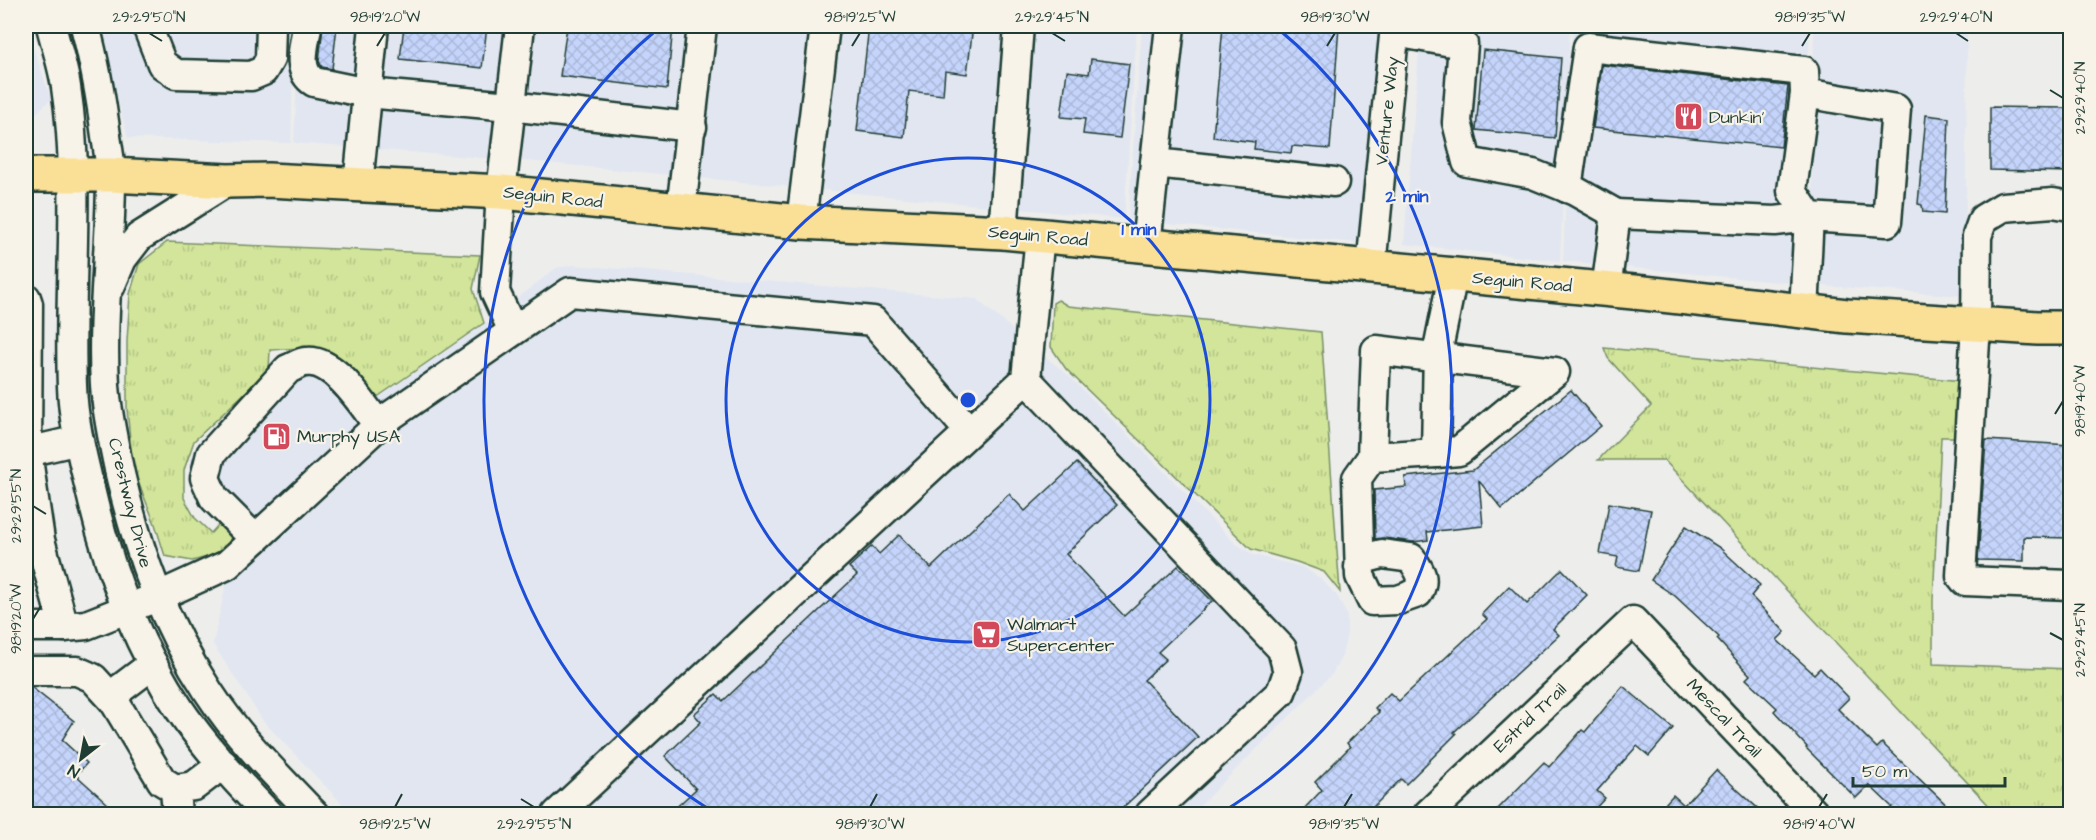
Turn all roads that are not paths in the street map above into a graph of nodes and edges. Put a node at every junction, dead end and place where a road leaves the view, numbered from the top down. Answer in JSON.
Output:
{"nodes":[{"id":1,"x":51,"y":26,"type":"edge"},
{"id":2,"x":85,"y":26,"type":"edge"},
{"id":3,"x":147,"y":26,"type":"edge"},
{"id":4,"x":271,"y":26,"type":"edge"},
{"id":5,"x":307,"y":26,"type":"edge"},
{"id":6,"x":374,"y":26,"type":"edge"},
{"id":7,"x":520,"y":26,"type":"edge"},
{"id":8,"x":702,"y":26,"type":"edge"},
{"id":9,"x":825,"y":26,"type":"edge"},
{"id":10,"x":1019,"y":26,"type":"edge"},
{"id":11,"x":1170,"y":26,"type":"edge"},
{"id":12,"x":1395,"y":29,"type":"edge"},
{"id":13,"x":367,"y":93,"type":"junction"},
{"id":14,"x":1805,"y":93,"type":"junction"},
{"id":15,"x":510,"y":106,"type":"junction"},
{"id":16,"x":692,"y":127,"type":"junction"},
{"id":17,"x":1155,"y":164,"type":"junction"},
{"id":18,"x":26,"y":175,"type":"edge"},
{"id":19,"x":111,"y":175,"type":"junction"},
{"id":20,"x":74,"y":176,"type":"junction"},
{"id":21,"x":228,"y":181,"type":"junction"},
{"id":22,"x":1334,"y":182,"type":"dead end"},
{"id":23,"x":358,"y":185,"type":"junction"},
{"id":24,"x":1567,"y":188,"type":"junction"},
{"id":25,"x":501,"y":192,"type":"junction"},
{"id":26,"x":2070,"y":206,"type":"edge"},
{"id":27,"x":681,"y":210,"type":"junction"},
{"id":28,"x":1616,"y":214,"type":"junction"},
{"id":29,"x":1809,"y":217,"type":"junction"},
{"id":30,"x":801,"y":222,"type":"junction"},
{"id":31,"x":1003,"y":232,"type":"junction"},
{"id":32,"x":1040,"y":235,"type":"junction"},
{"id":33,"x":1146,"y":245,"type":"junction"},
{"id":34,"x":1371,"y":267,"type":"junction"},
{"id":35,"x":1452,"y":275,"type":"junction"},
{"id":36,"x":1606,"y":290,"type":"junction"},
{"id":37,"x":26,"y":298,"type":"edge"},
{"id":38,"x":105,"y":298,"type":"junction"},
{"id":39,"x":1804,"y":311,"type":"junction"},
{"id":40,"x":1976,"y":324,"type":"junction"},
{"id":41,"x":2070,"y":328,"type":"edge"},
{"id":42,"x":513,"y":332,"type":"junction"},
{"id":43,"x":1438,"y":357,"type":"junction"},
{"id":44,"x":1026,"y":379,"type":"junction"},
{"id":45,"x":378,"y":425,"type":"junction"},
{"id":46,"x":969,"y":431,"type":"junction"},
{"id":47,"x":79,"y":440,"type":"junction"},
{"id":48,"x":27,"y":452,"type":"junction"},
{"id":49,"x":1436,"y":453,"type":"junction"},
{"id":50,"x":1372,"y":457,"type":"junction"},
{"id":51,"x":255,"y":539,"type":"junction"},
{"id":52,"x":1359,"y":567,"type":"dead end"},
{"id":53,"x":2070,"y":585,"type":"edge"},
{"id":54,"x":157,"y":597,"type":"junction"},
{"id":55,"x":126,"y":608,"type":"junction"},
{"id":56,"x":1633,"y":621,"type":"joint"},
{"id":57,"x":26,"y":627,"type":"edge"},
{"id":58,"x":64,"y":627,"type":"junction"},
{"id":59,"x":153,"y":664,"type":"junction"},
{"id":60,"x":26,"y":670,"type":"edge"},
{"id":61,"x":114,"y":702,"type":"junction"},
{"id":62,"x":223,"y":764,"type":"junction"},
{"id":63,"x":176,"y":802,"type":"edge"},
{"id":64,"x":568,"y":811,"type":"edge"},
{"id":65,"x":268,"y":814,"type":"edge"},
{"id":66,"x":314,"y":814,"type":"edge"},
{"id":67,"x":1150,"y":814,"type":"edge"},
{"id":68,"x":1428,"y":814,"type":"edge"},
{"id":69,"x":1815,"y":814,"type":"edge"}],
"edges":[{"from":1,"to":20,"type":"street","name":"Crestway Drive"},
{"from":2,"to":19,"type":"street","name":"Crestway Drive"},
{"from":3,"to":4,"type":"street"},
{"from":5,"to":13,"type":"street"},
{"from":6,"to":13,"type":"street"},
{"from":7,"to":15,"type":"street"},
{"from":8,"to":16,"type":"street"},
{"from":9,"to":30,"type":"street"},
{"from":10,"to":31,"type":"street"},
{"from":11,"to":17,"type":"street"},
{"from":12,"to":24,"type":"street"},
{"from":12,"to":34,"type":"street","name":"Venture Way"},
{"from":13,"to":15,"type":"street"},
{"from":13,"to":23,"type":"street"},
{"from":14,"to":24,"type":"street"},
{"from":14,"to":29,"type":"street"},
{"from":14,"to":29,"type":"street"},
{"from":15,"to":16,"type":"street"},
{"from":15,"to":25,"type":"street"},
{"from":16,"to":27,"type":"street"},
{"from":17,"to":22,"type":"street"},
{"from":17,"to":33,"type":"street"},
{"from":18,"to":20,"type":"main road","name":"Seguin Road"},
{"from":19,"to":20,"type":"main road","name":"Seguin Road"},
{"from":19,"to":21,"type":"main road","name":"Seguin Road"},
{"from":19,"to":38,"type":"street","name":"Crestway Drive"},
{"from":20,"to":47,"type":"street","name":"Crestway Drive"},
{"from":21,"to":23,"type":"main road","name":"Seguin Road"},
{"from":21,"to":38,"type":"street"},
{"from":23,"to":25,"type":"main road","name":"Seguin Road"},
{"from":24,"to":28,"type":"street"},
{"from":25,"to":27,"type":"main road","name":"Seguin Road"},
{"from":25,"to":42,"type":"street"},
{"from":26,"to":40,"type":"street"},
{"from":27,"to":30,"type":"main road","name":"Seguin Road"},
{"from":28,"to":29,"type":"street"},
{"from":28,"to":36,"type":"street"},
{"from":29,"to":39,"type":"street"},
{"from":30,"to":31,"type":"main road","name":"Seguin Road"},
{"from":31,"to":32,"type":"main road","name":"Seguin Road"},
{"from":32,"to":33,"type":"main road","name":"Seguin Road"},
{"from":32,"to":44,"type":"street"},
{"from":33,"to":34,"type":"main road","name":"Seguin Road"},
{"from":34,"to":35,"type":"main road","name":"Seguin Road"},
{"from":35,"to":36,"type":"main road","name":"Seguin Road"},
{"from":35,"to":43,"type":"street"},
{"from":36,"to":39,"type":"main road","name":"Seguin Road"},
{"from":37,"to":48,"type":"street"},
{"from":38,"to":54,"type":"street","name":"Crestway Drive"},
{"from":39,"to":40,"type":"main road","name":"Seguin Road"},
{"from":40,"to":41,"type":"main road","name":"Seguin Road"},
{"from":40,"to":53,"type":"street"},
{"from":42,"to":45,"type":"street"},
{"from":42,"to":46,"type":"street"},
{"from":43,"to":49,"type":"street"},
{"from":43,"to":49,"type":"street"},
{"from":43,"to":50,"type":"street"},
{"from":44,"to":46,"type":"street"},
{"from":44,"to":67,"type":"street"},
{"from":45,"to":51,"type":"street"},
{"from":45,"to":51,"type":"street"},
{"from":46,"to":64,"type":"street"},
{"from":47,"to":48,"type":"street"},
{"from":47,"to":55,"type":"street","name":"Crestway Drive"},
{"from":48,"to":58,"type":"street"},
{"from":49,"to":50,"type":"street"},
{"from":50,"to":52,"type":"street"},
{"from":51,"to":54,"type":"street"},
{"from":54,"to":55,"type":"street"},
{"from":54,"to":66,"type":"street","name":"Crestway Drive"},
{"from":55,"to":58,"type":"street"},
{"from":55,"to":59,"type":"street","name":"Crestway Drive"},
{"from":56,"to":68,"type":"street","name":"Estrid Trail"},
{"from":56,"to":69,"type":"street","name":"Mescal Trail"},
{"from":57,"to":58,"type":"street"},
{"from":59,"to":61,"type":"street"},
{"from":59,"to":62,"type":"street","name":"Crestway Drive"},
{"from":60,"to":61,"type":"street"},
{"from":61,"to":63,"type":"street"},
{"from":62,"to":63,"type":"street"},
{"from":62,"to":65,"type":"street","name":"Crestway Drive"}]}
